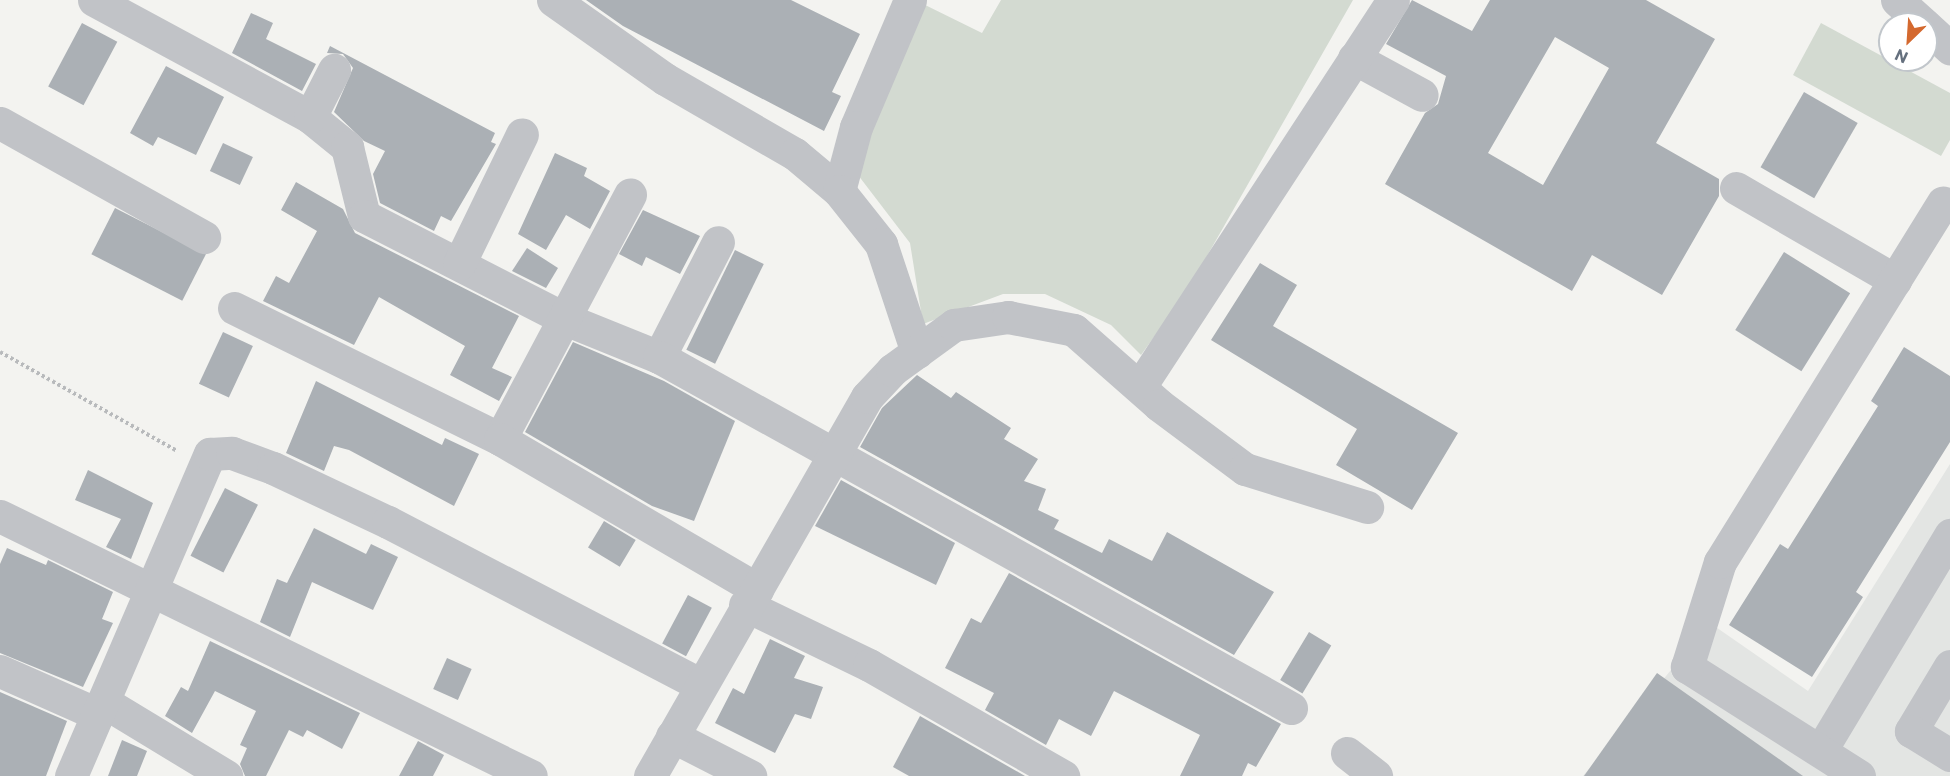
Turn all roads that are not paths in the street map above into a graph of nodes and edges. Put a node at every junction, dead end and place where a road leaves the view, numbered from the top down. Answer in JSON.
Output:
{"nodes":[{"id":1,"x":94,"y":0,"type":"edge"},
{"id":2,"x":553,"y":0,"type":"edge"},
{"id":3,"x":910,"y":0,"type":"edge"},
{"id":4,"x":1393,"y":0,"type":"edge"},
{"id":5,"x":1897,"y":0,"type":"edge"},
{"id":6,"x":1910,"y":12,"type":"edge"},
{"id":7,"x":1938,"y":37,"type":"edge"},
{"id":8,"x":1950,"y":48,"type":"edge"},
{"id":9,"x":1354,"y":58,"type":"junction"},
{"id":10,"x":334,"y":70,"type":"dead end"},
{"id":11,"x":1422,"y":95,"type":"dead end"},
{"id":12,"x":310,"y":117,"type":"junction"},
{"id":13,"x":0,"y":123,"type":"edge"},
{"id":14,"x":522,"y":134,"type":"dead end"},
{"id":15,"x":1736,"y":188,"type":"dead end"},
{"id":16,"x":839,"y":191,"type":"junction"},
{"id":17,"x":630,"y":194,"type":"dead end"},
{"id":18,"x":1943,"y":202,"type":"dead end"},
{"id":19,"x":204,"y":237,"type":"dead end"},
{"id":20,"x":718,"y":242,"type":"dead end"},
{"id":21,"x":459,"y":264,"type":"junction"},
{"id":22,"x":1895,"y":280,"type":"junction"},
{"id":23,"x":234,"y":308,"type":"dead end"},
{"id":24,"x":565,"y":319,"type":"junction"},
{"id":25,"x":917,"y":352,"type":"junction"},
{"id":26,"x":659,"y":357,"type":"junction"},
{"id":27,"x":1141,"y":385,"type":"junction"},
{"id":28,"x":500,"y":439,"type":"junction"},
{"id":29,"x":836,"y":457,"type":"junction"},
{"id":30,"x":1366,"y":507,"type":"dead end"},
{"id":31,"x":0,"y":516,"type":"edge"},
{"id":32,"x":1950,"y":535,"type":"edge"},
{"id":33,"x":150,"y":585,"type":"junction"},
{"id":34,"x":751,"y":597,"type":"junction"},
{"id":35,"x":1950,"y":666,"type":"edge"},
{"id":36,"x":0,"y":671,"type":"edge"},
{"id":37,"x":701,"y":685,"type":"junction"},
{"id":38,"x":101,"y":708,"type":"junction"},
{"id":39,"x":1291,"y":708,"type":"dead end"},
{"id":40,"x":672,"y":736,"type":"junction"},
{"id":41,"x":1821,"y":750,"type":"junction"},
{"id":42,"x":1347,"y":753,"type":"dead end"},
{"id":43,"x":1950,"y":755,"type":"edge"},
{"id":44,"x":71,"y":776,"type":"edge"},
{"id":45,"x":226,"y":776,"type":"edge"},
{"id":46,"x":531,"y":776,"type":"edge"},
{"id":47,"x":650,"y":776,"type":"edge"},
{"id":48,"x":750,"y":776,"type":"edge"},
{"id":49,"x":1063,"y":776,"type":"edge"},
{"id":50,"x":1376,"y":776,"type":"edge"},
{"id":51,"x":1859,"y":776,"type":"edge"}],
"edges":[{"from":1,"to":12,"type":"street"},
{"from":2,"to":16,"type":"street"},
{"from":3,"to":16,"type":"street"},
{"from":4,"to":9,"type":"street"},
{"from":5,"to":6,"type":"street"},
{"from":7,"to":8,"type":"street"},
{"from":9,"to":11,"type":"street"},
{"from":9,"to":27,"type":"street"},
{"from":10,"to":12,"type":"street"},
{"from":12,"to":21,"type":"street"},
{"from":13,"to":19,"type":"street"},
{"from":14,"to":21,"type":"street"},
{"from":15,"to":22,"type":"street"},
{"from":16,"to":25,"type":"street"},
{"from":17,"to":24,"type":"street"},
{"from":18,"to":22,"type":"street"},
{"from":20,"to":26,"type":"street"},
{"from":21,"to":24,"type":"street"},
{"from":22,"to":41,"type":"street"},
{"from":23,"to":28,"type":"street"},
{"from":24,"to":26,"type":"street"},
{"from":24,"to":28,"type":"street"},
{"from":25,"to":27,"type":"street"},
{"from":25,"to":29,"type":"street"},
{"from":26,"to":29,"type":"street"},
{"from":27,"to":30,"type":"street"},
{"from":28,"to":34,"type":"street"},
{"from":29,"to":34,"type":"street"},
{"from":29,"to":39,"type":"street"},
{"from":31,"to":33,"type":"street"},
{"from":32,"to":41,"type":"street"},
{"from":33,"to":37,"type":"street"},
{"from":33,"to":38,"type":"street"},
{"from":33,"to":46,"type":"street"},
{"from":34,"to":37,"type":"street"},
{"from":34,"to":49,"type":"street"},
{"from":35,"to":43,"type":"street"},
{"from":36,"to":38,"type":"street"},
{"from":37,"to":40,"type":"street"},
{"from":38,"to":44,"type":"street"},
{"from":38,"to":45,"type":"street"},
{"from":40,"to":47,"type":"street"},
{"from":40,"to":48,"type":"street"},
{"from":41,"to":51,"type":"street"},
{"from":42,"to":50,"type":"street"}]}
